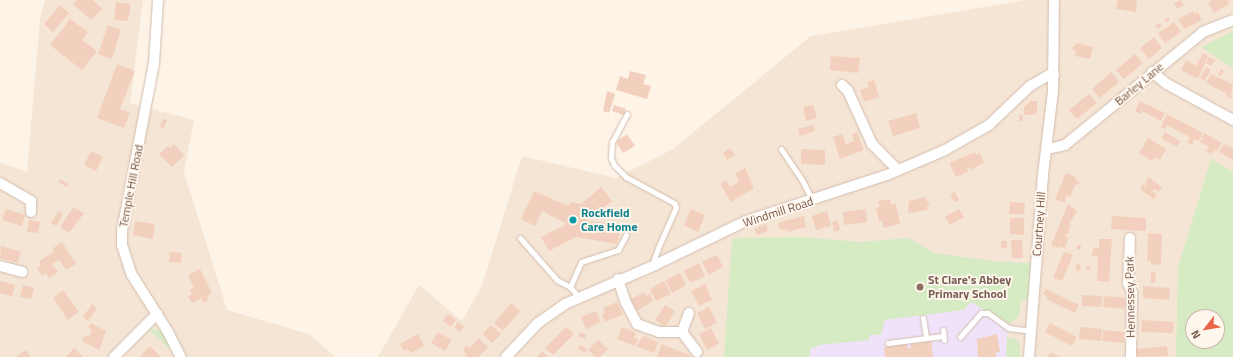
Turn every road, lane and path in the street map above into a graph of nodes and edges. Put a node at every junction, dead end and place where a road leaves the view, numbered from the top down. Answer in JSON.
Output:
{"nodes":[{"id":1,"x":158,"y":0,"type":"edge"},
{"id":2,"x":1054,"y":0,"type":"edge"},
{"id":3,"x":1233,"y":20,"type":"edge"},
{"id":4,"x":1152,"y":72,"type":"junction"},
{"id":5,"x":1054,"y":75,"type":"junction"},
{"id":6,"x":842,"y":85,"type":"dead end"},
{"id":7,"x":627,"y":114,"type":"dead end"},
{"id":8,"x":1233,"y":120,"type":"edge"},
{"id":9,"x":1047,"y":146,"type":"junction"},
{"id":10,"x":782,"y":149,"type":"dead end"},
{"id":11,"x":898,"y":170,"type":"junction"},
{"id":12,"x":0,"y":183,"type":"edge"},
{"id":13,"x":812,"y":201,"type":"junction"},
{"id":14,"x":31,"y":212,"type":"dead end"},
{"id":15,"x":626,"y":235,"type":"dead end"},
{"id":16,"x":520,"y":238,"type":"dead end"},
{"id":17,"x":1130,"y":238,"type":"dead end"},
{"id":18,"x":655,"y":265,"type":"junction"},
{"id":19,"x":0,"y":266,"type":"edge"},
{"id":20,"x":22,"y":272,"type":"dead end"},
{"id":21,"x":618,"y":279,"type":"junction"},
{"id":22,"x":570,"y":287,"type":"junction"},
{"id":23,"x":579,"y":297,"type":"junction"},
{"id":24,"x":689,"y":313,"type":"dead end"},
{"id":25,"x":156,"y":314,"type":"junction"},
{"id":26,"x":923,"y":318,"type":"dead end"},
{"id":27,"x":942,"y":330,"type":"dead end"},
{"id":28,"x":1031,"y":331,"type":"junction"},
{"id":29,"x":682,"y":332,"type":"junction"},
{"id":30,"x":960,"y":337,"type":"dead end"},
{"id":31,"x":926,"y":338,"type":"junction"},
{"id":32,"x":888,"y":343,"type":"dead end"},
{"id":33,"x":697,"y":352,"type":"dead end"},
{"id":34,"x":114,"y":357,"type":"edge"},
{"id":35,"x":181,"y":357,"type":"edge"},
{"id":36,"x":506,"y":357,"type":"edge"},
{"id":37,"x":1029,"y":357,"type":"edge"},
{"id":38,"x":1131,"y":357,"type":"edge"}],
"edges":[{"from":1,"to":25,"type":"street","name":"Temple Hill Road"},
{"from":2,"to":5,"type":"street","name":"Courtney Hill"},
{"from":3,"to":4,"type":"street","name":"Barley Lane"},
{"from":4,"to":8,"type":"street"},
{"from":4,"to":9,"type":"street","name":"Barley Lane"},
{"from":5,"to":9,"type":"street","name":"Courtney Hill"},
{"from":5,"to":11,"type":"street","name":"Windmill Road"},
{"from":6,"to":11,"type":"street"},
{"from":7,"to":18,"type":"lane"},
{"from":9,"to":28,"type":"street","name":"Courtney Hill"},
{"from":10,"to":13,"type":"lane"},
{"from":11,"to":13,"type":"street","name":"Windmill Road"},
{"from":12,"to":14,"type":"street"},
{"from":13,"to":18,"type":"street","name":"Windmill Road"},
{"from":15,"to":22,"type":"lane"},
{"from":16,"to":22,"type":"lane"},
{"from":17,"to":38,"type":"street","name":"Hennessey Park"},
{"from":18,"to":21,"type":"street","name":"Windmill Road"},
{"from":19,"to":20,"type":"street"},
{"from":21,"to":23,"type":"street","name":"Windmill Road"},
{"from":21,"to":29,"type":"street"},
{"from":22,"to":23,"type":"lane"},
{"from":23,"to":36,"type":"street","name":"Windmill Road"},
{"from":24,"to":29,"type":"street"},
{"from":25,"to":34,"type":"street"},
{"from":25,"to":35,"type":"street","name":"Temple Hill Road"},
{"from":26,"to":31,"type":"lane"},
{"from":27,"to":31,"type":"lane"},
{"from":28,"to":30,"type":"lane"},
{"from":28,"to":37,"type":"street","name":"Courtney Hill"},
{"from":29,"to":33,"type":"street"},
{"from":31,"to":32,"type":"lane"}]}
